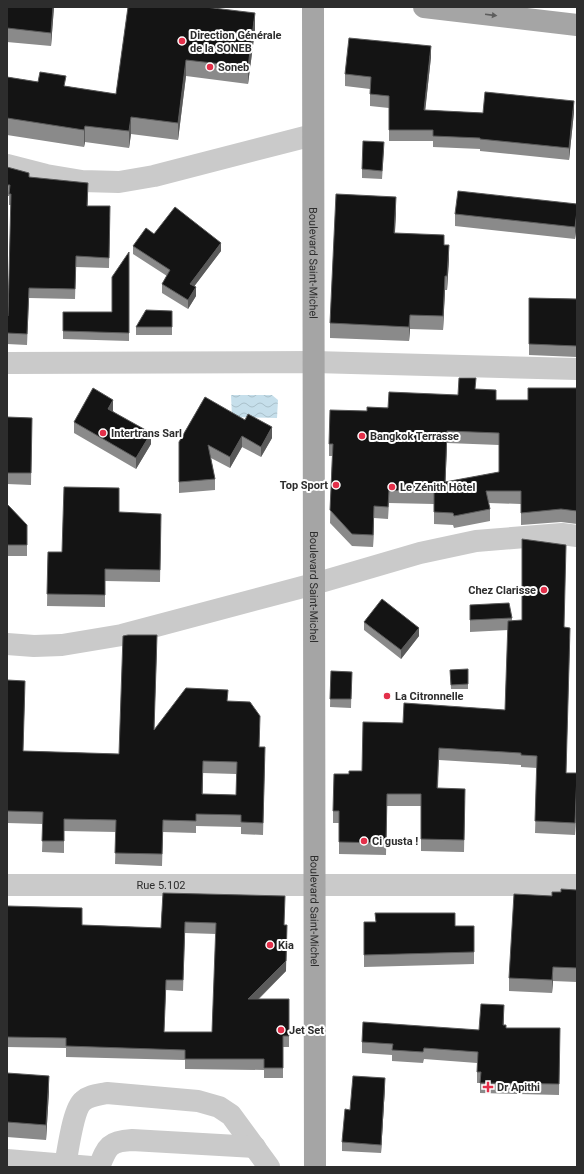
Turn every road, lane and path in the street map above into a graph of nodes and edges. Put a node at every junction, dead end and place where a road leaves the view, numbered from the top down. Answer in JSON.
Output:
{"nodes":[{"id":1,"x":313,"y":7,"type":"edge"},
{"id":2,"x":424,"y":7,"type":"edge"},
{"id":3,"x":577,"y":26,"type":"edge"},
{"id":4,"x":313,"y":135,"type":"junction"},
{"id":5,"x":7,"y":165,"type":"edge"},
{"id":6,"x":314,"y":362,"type":"junction"},
{"id":7,"x":7,"y":363,"type":"edge"},
{"id":8,"x":577,"y":369,"type":"edge"},
{"id":9,"x":577,"y":536,"type":"edge"},
{"id":10,"x":314,"y":584,"type":"junction"},
{"id":11,"x":7,"y":644,"type":"edge"},
{"id":12,"x":7,"y":885,"type":"edge"},
{"id":13,"x":577,"y":885,"type":"edge"},
{"id":14,"x":315,"y":886,"type":"junction"},
{"id":15,"x":255,"y":1148,"type":"junction"},
{"id":16,"x":7,"y":1160,"type":"edge"},
{"id":17,"x":65,"y":1165,"type":"junction"},
{"id":18,"x":91,"y":1167,"type":"edge"},
{"id":19,"x":99,"y":1167,"type":"edge"},
{"id":20,"x":270,"y":1167,"type":"edge"},
{"id":21,"x":315,"y":1167,"type":"edge"}],
"edges":[{"from":1,"to":4,"type":"main road","name":"Boulevard Saint-Michel"},
{"from":2,"to":3,"type":"main road","one_way":true},
{"from":4,"to":5,"type":"street"},
{"from":4,"to":6,"type":"main road","name":"Boulevard Saint-Michel"},
{"from":6,"to":7,"type":"street"},
{"from":6,"to":8,"type":"street"},
{"from":6,"to":10,"type":"main road","name":"Boulevard Saint-Michel"},
{"from":9,"to":10,"type":"street"},
{"from":10,"to":11,"type":"street"},
{"from":10,"to":14,"type":"main road","name":"Boulevard Saint-Michel"},
{"from":12,"to":14,"type":"street","name":"Rue 5.102"},
{"from":13,"to":14,"type":"street","name":"Rue 5.102"},
{"from":14,"to":21,"type":"main road","name":"Boulevard Saint-Michel"},
{"from":15,"to":17,"type":"street"},
{"from":15,"to":19,"type":"street"},
{"from":15,"to":20,"type":"street"},
{"from":16,"to":17,"type":"street"},
{"from":17,"to":18,"type":"street"}]}
